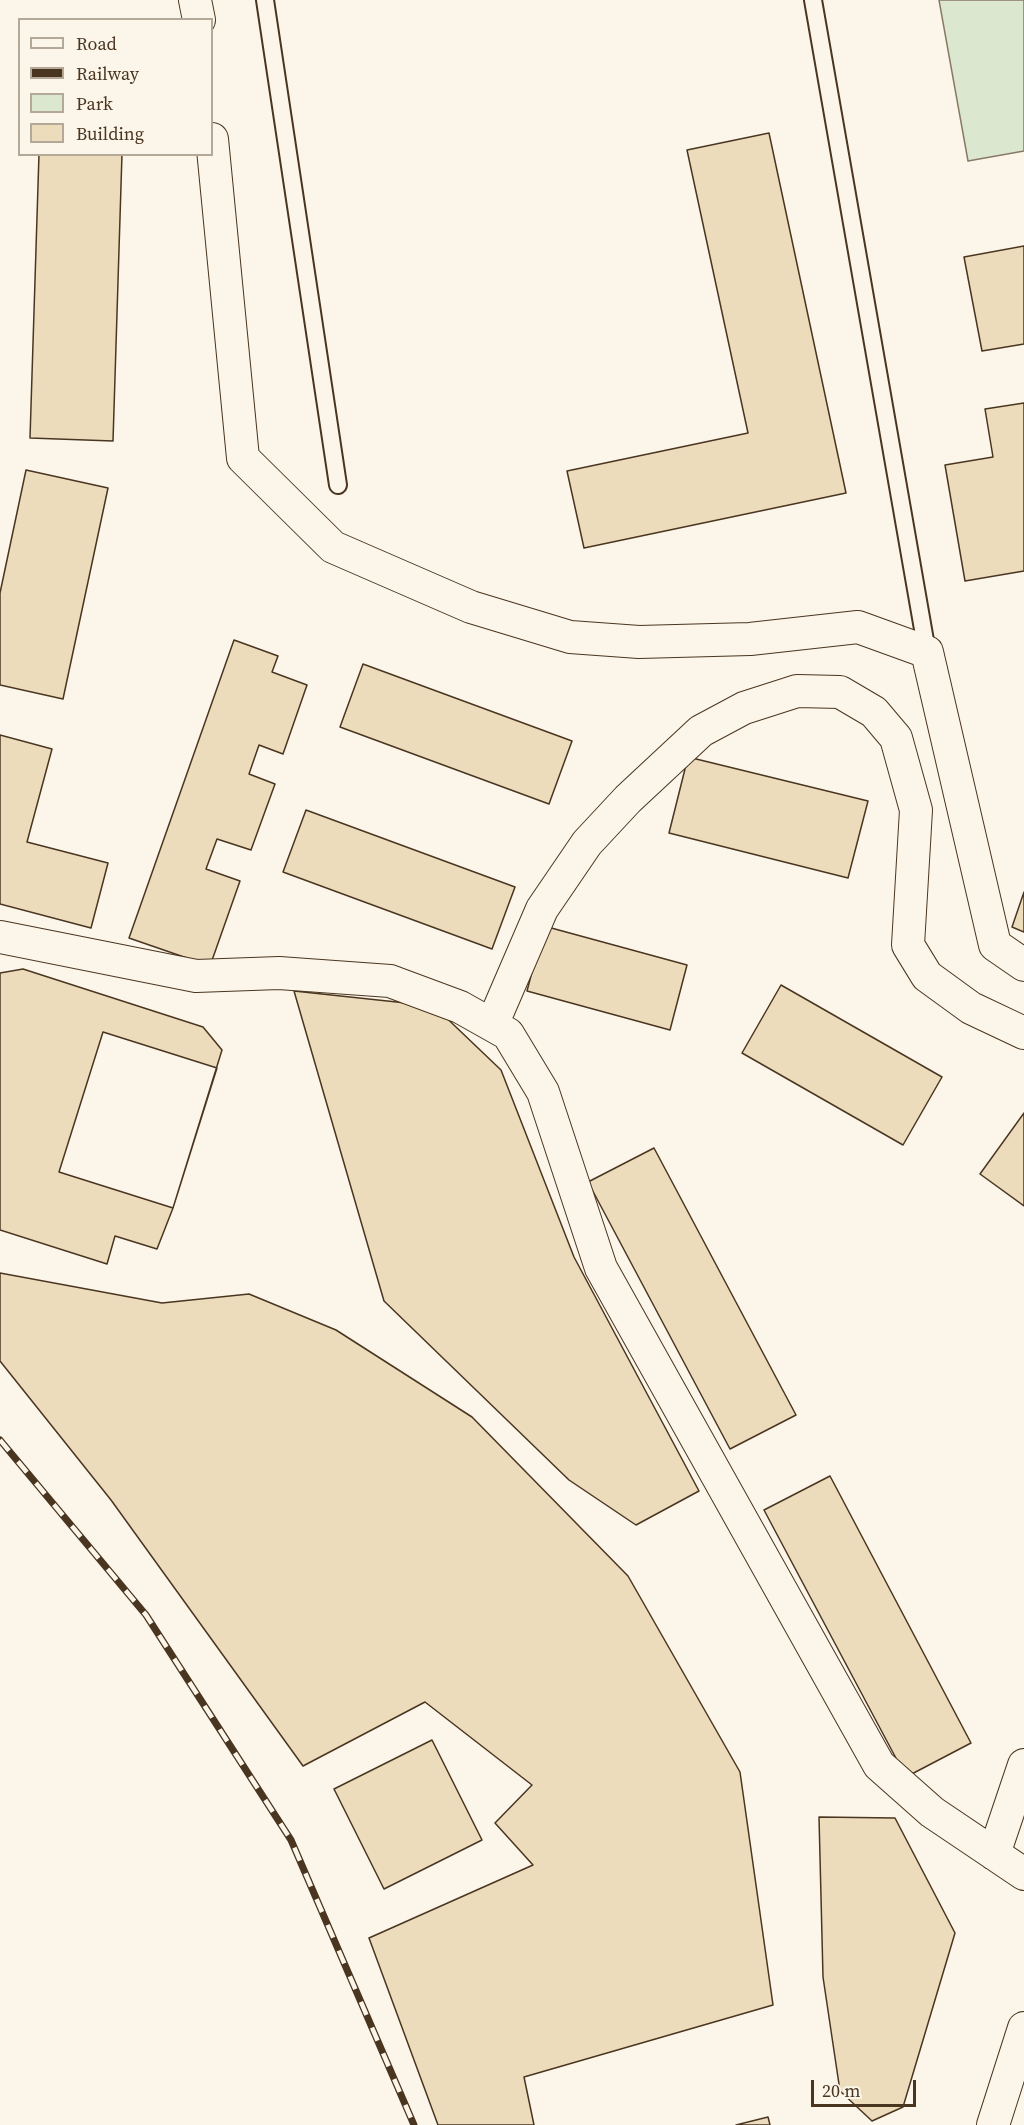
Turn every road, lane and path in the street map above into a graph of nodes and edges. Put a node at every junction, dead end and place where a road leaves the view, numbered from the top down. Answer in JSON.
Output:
{"nodes":[{"id":1,"x":195,"y":0,"type":"edge"},
{"id":2,"x":265,"y":0,"type":"edge"},
{"id":3,"x":813,"y":0,"type":"edge"},
{"id":4,"x":199,"y":18,"type":"edge"},
{"id":5,"x":213,"y":149,"type":"edge"},
{"id":6,"x":338,"y":485,"type":"dead end"},
{"id":7,"x":927,"y":652,"type":"junction"},
{"id":8,"x":0,"y":937,"type":"edge"},
{"id":9,"x":1024,"y":965,"type":"edge"},
{"id":10,"x":492,"y":1025,"type":"junction"},
{"id":11,"x":1024,"y":1033,"type":"edge"},
{"id":12,"x":1024,"y":1765,"type":"edge"},
{"id":13,"x":994,"y":1854,"type":"junction"},
{"id":14,"x":1024,"y":1874,"type":"edge"},
{"id":15,"x":1024,"y":2028,"type":"edge"},
{"id":16,"x":993,"y":2125,"type":"edge"}],
"edges":[{"from":1,"to":4,"type":"street"},
{"from":2,"to":6,"type":"lane"},
{"from":3,"to":7,"type":"lane"},
{"from":5,"to":7,"type":"street"},
{"from":7,"to":9,"type":"street"},
{"from":8,"to":10,"type":"street"},
{"from":10,"to":11,"type":"street"},
{"from":10,"to":13,"type":"street"},
{"from":12,"to":13,"type":"street"},
{"from":13,"to":14,"type":"street"},
{"from":15,"to":16,"type":"street"}]}
